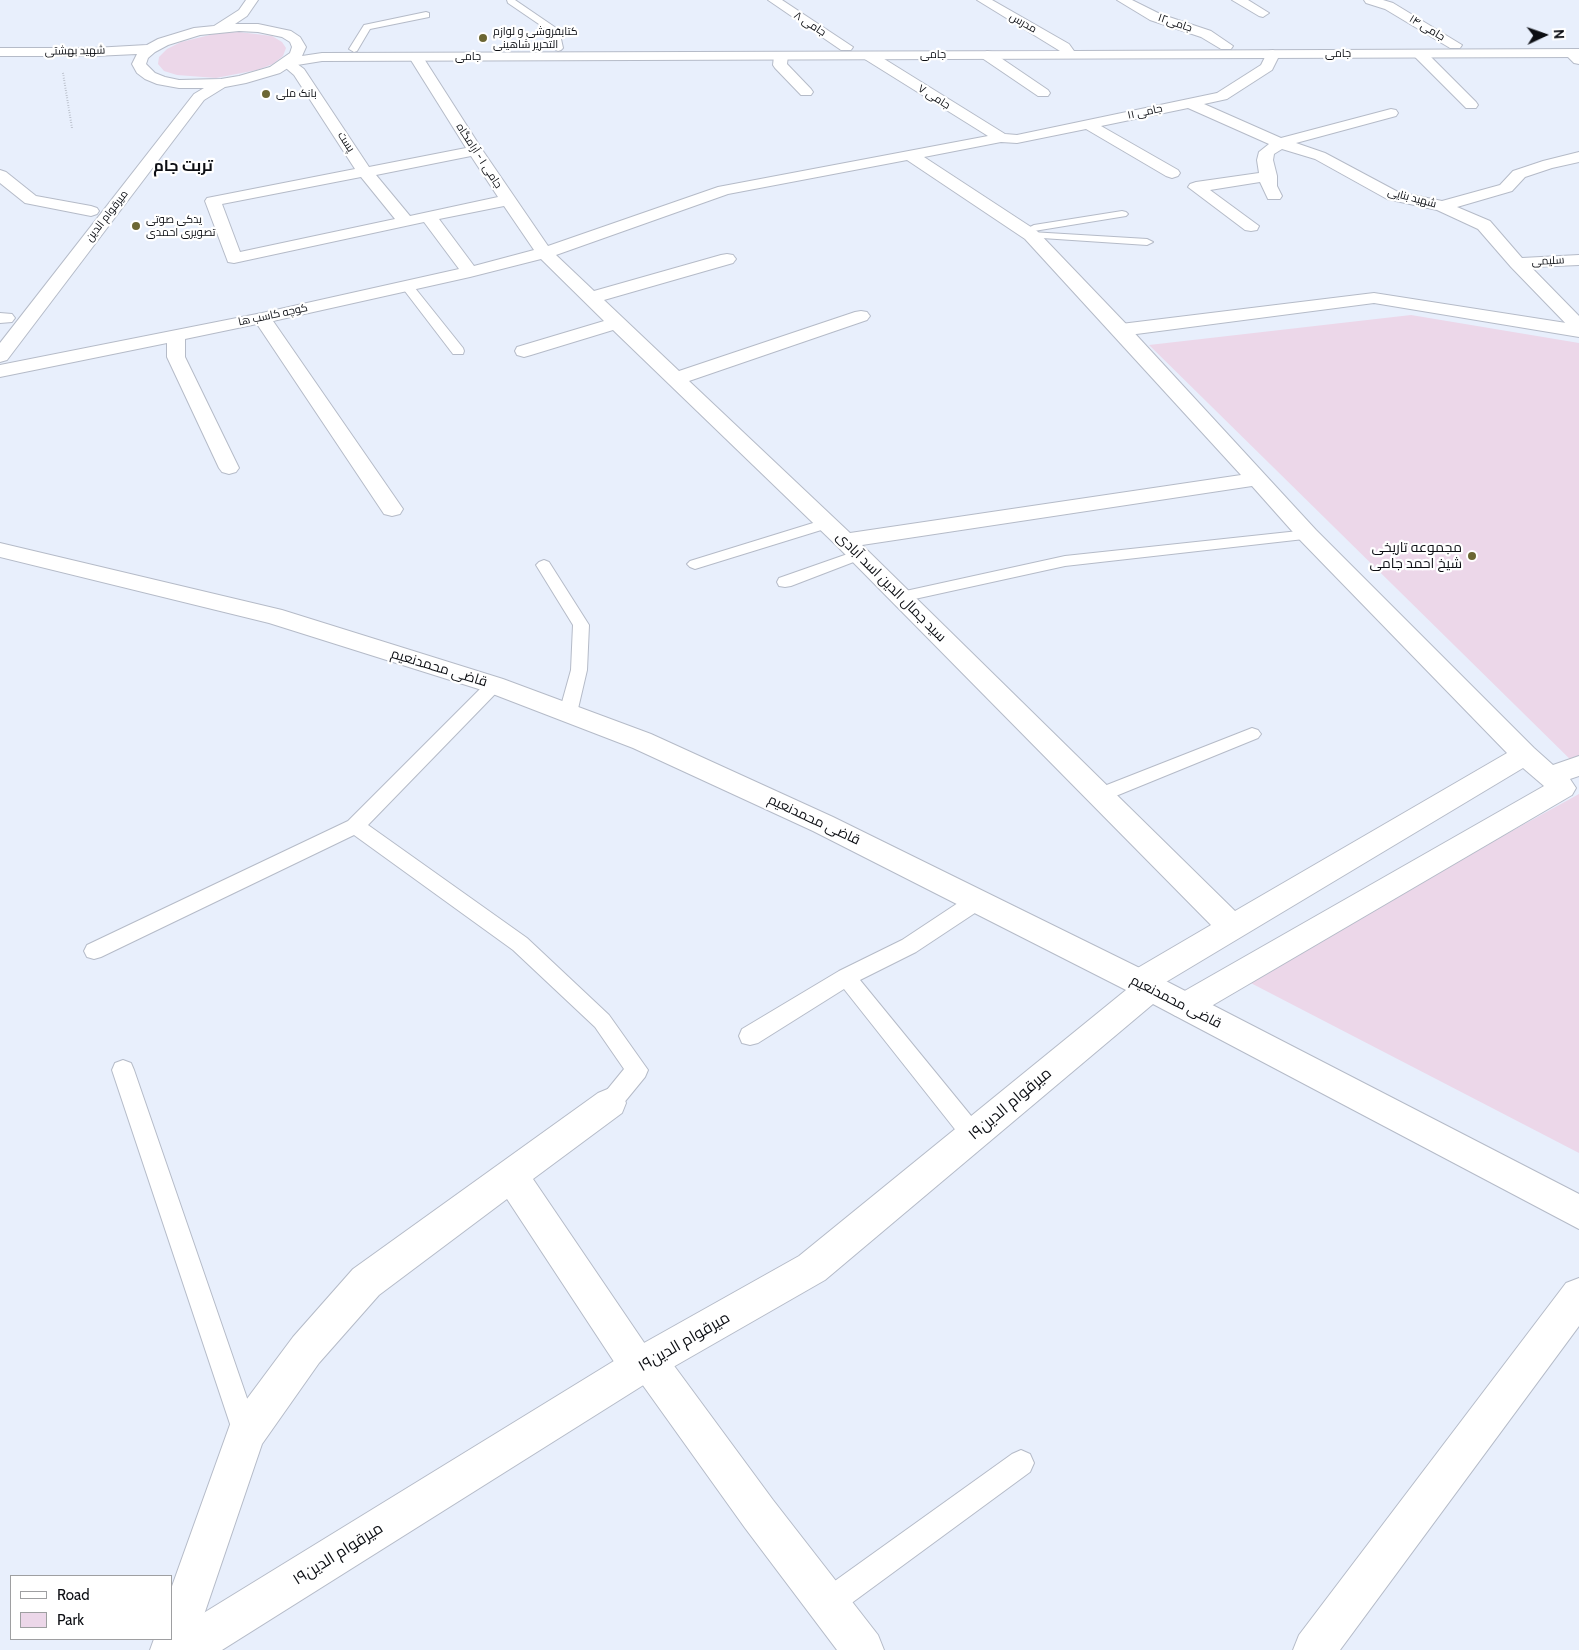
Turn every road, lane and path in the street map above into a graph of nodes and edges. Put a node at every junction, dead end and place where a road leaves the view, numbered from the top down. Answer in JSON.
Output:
{"nodes":[{"id":1,"x":252,"y":0,"type":"edge"},
{"id":2,"x":774,"y":0,"type":"edge"},
{"id":3,"x":983,"y":0,"type":"edge"},
{"id":4,"x":1123,"y":0,"type":"edge"},
{"id":5,"x":1238,"y":0,"type":"edge"},
{"id":6,"x":1370,"y":0,"type":"edge"},
{"id":7,"x":511,"y":1,"type":"dead end"},
{"id":8,"x":259,"y":12,"type":"dead end"},
{"id":9,"x":1263,"y":13,"type":"dead end"},
{"id":10,"x":426,"y":15,"type":"dead end"},
{"id":11,"x":220,"y":28,"type":"junction"},
{"id":12,"x":258,"y":28,"type":"junction"},
{"id":13,"x":298,"y":46,"type":"junction"},
{"id":14,"x":1226,"y":46,"type":"junction"},
{"id":15,"x":1456,"y":46,"type":"junction"},
{"id":16,"x":846,"y":47,"type":"junction"},
{"id":17,"x":558,"y":48,"type":"junction"},
{"id":18,"x":150,"y":49,"type":"junction"},
{"id":19,"x":354,"y":49,"type":"junction"},
{"id":20,"x":1334,"y":50,"type":"junction"},
{"id":21,"x":1376,"y":50,"type":"junction"},
{"id":22,"x":1068,"y":51,"type":"junction"},
{"id":23,"x":0,"y":52,"type":"edge"},
{"id":24,"x":1577,"y":53,"type":"edge"},
{"id":25,"x":1273,"y":54,"type":"junction"},
{"id":26,"x":1420,"y":54,"type":"junction"},
{"id":27,"x":868,"y":55,"type":"junction"},
{"id":28,"x":987,"y":55,"type":"junction"},
{"id":29,"x":781,"y":56,"type":"junction"},
{"id":30,"x":416,"y":57,"type":"junction"},
{"id":31,"x":0,"y":58,"type":"edge"},
{"id":32,"x":61,"y":58,"type":"junction"},
{"id":33,"x":287,"y":63,"type":"junction"},
{"id":34,"x":139,"y":64,"type":"junction"},
{"id":35,"x":220,"y":83,"type":"junction"},
{"id":36,"x":179,"y":84,"type":"junction"},
{"id":37,"x":806,"y":92,"type":"dead end"},
{"id":38,"x":1043,"y":93,"type":"dead end"},
{"id":39,"x":1187,"y":102,"type":"junction"},
{"id":40,"x":1471,"y":105,"type":"dead end"},
{"id":41,"x":1390,"y":113,"type":"dead end"},
{"id":42,"x":1088,"y":124,"type":"junction"},
{"id":43,"x":72,"y":128,"type":"dead end"},
{"id":44,"x":1001,"y":138,"type":"junction"},
{"id":45,"x":1280,"y":143,"type":"junction"},
{"id":46,"x":475,"y":151,"type":"junction"},
{"id":47,"x":910,"y":155,"type":"junction"},
{"id":48,"x":1579,"y":157,"type":"edge"},
{"id":49,"x":365,"y":172,"type":"junction"},
{"id":50,"x":1172,"y":174,"type":"dead end"},
{"id":51,"x":0,"y":175,"type":"edge"},
{"id":52,"x":1269,"y":176,"type":"junction"},
{"id":53,"x":1274,"y":196,"type":"dead end"},
{"id":54,"x":507,"y":200,"type":"junction"},
{"id":55,"x":1442,"y":206,"type":"junction"},
{"id":56,"x":91,"y":211,"type":"junction"},
{"id":57,"x":1122,"y":214,"type":"dead end"},
{"id":58,"x":428,"y":216,"type":"junction"},
{"id":59,"x":406,"y":221,"type":"junction"},
{"id":60,"x":80,"y":225,"type":"dead end"},
{"id":61,"x":1251,"y":226,"type":"dead end"},
{"id":62,"x":1027,"y":233,"type":"junction"},
{"id":63,"x":1147,"y":242,"type":"dead end"},
{"id":64,"x":544,"y":253,"type":"junction"},
{"id":65,"x":727,"y":259,"type":"dead end"},
{"id":66,"x":1579,"y":260,"type":"edge"},
{"id":67,"x":52,"y":261,"type":"dead end"},
{"id":68,"x":1517,"y":263,"type":"junction"},
{"id":69,"x":71,"y":264,"type":"junction"},
{"id":70,"x":470,"y":272,"type":"junction"},
{"id":71,"x":407,"y":286,"type":"junction"},
{"id":72,"x":30,"y":289,"type":"dead end"},
{"id":73,"x":50,"y":290,"type":"junction"},
{"id":74,"x":591,"y":298,"type":"junction"},
{"id":75,"x":18,"y":303,"type":"dead end"},
{"id":76,"x":861,"y":316,"type":"dead end"},
{"id":77,"x":262,"y":318,"type":"junction"},
{"id":78,"x":2,"y":321,"type":"edge"},
{"id":79,"x":616,"y":323,"type":"junction"},
{"id":80,"x":1579,"y":326,"type":"edge"},
{"id":81,"x":1121,"y":330,"type":"junction"},
{"id":82,"x":1579,"y":331,"type":"edge"},
{"id":83,"x":176,"y":334,"type":"junction"},
{"id":84,"x":458,"y":351,"type":"dead end"},
{"id":85,"x":524,"y":351,"type":"dead end"},
{"id":86,"x":0,"y":356,"type":"edge"},
{"id":87,"x":0,"y":371,"type":"edge"},
{"id":88,"x":675,"y":379,"type":"junction"},
{"id":89,"x":229,"y":468,"type":"dead end"},
{"id":90,"x":1256,"y":479,"type":"junction"},
{"id":91,"x":392,"y":509,"type":"dead end"},
{"id":92,"x":826,"y":524,"type":"junction"},
{"id":93,"x":1308,"y":536,"type":"junction"},
{"id":94,"x":852,"y":548,"type":"junction"},
{"id":95,"x":0,"y":550,"type":"edge"},
{"id":96,"x":695,"y":564,"type":"dead end"},
{"id":97,"x":544,"y":565,"type":"dead end"},
{"id":98,"x":785,"y":582,"type":"dead end"},
{"id":99,"x":901,"y":597,"type":"junction"},
{"id":100,"x":494,"y":685,"type":"junction"},
{"id":101,"x":568,"y":713,"type":"junction"},
{"id":102,"x":1252,"y":734,"type":"dead end"},
{"id":103,"x":1525,"y":755,"type":"junction"},
{"id":104,"x":1564,"y":777,"type":"edge"},
{"id":105,"x":1100,"y":795,"type":"junction"},
{"id":106,"x":355,"y":826,"type":"junction"},
{"id":107,"x":977,"y":901,"type":"junction"},
{"id":108,"x":1232,"y":927,"type":"junction"},
{"id":109,"x":94,"y":951,"type":"dead end"},
{"id":110,"x":846,"y":977,"type":"junction"},
{"id":111,"x":1145,"y":985,"type":"junction"},
{"id":112,"x":1185,"y":1006,"type":"junction"},
{"id":113,"x":750,"y":1036,"type":"dead end"},
{"id":114,"x":123,"y":1070,"type":"dead end"},
{"id":115,"x":610,"y":1103,"type":"joint"},
{"id":116,"x":973,"y":1135,"type":"junction"},
{"id":117,"x":512,"y":1175,"type":"junction"},
{"id":118,"x":1579,"y":1212,"type":"edge"},
{"id":119,"x":1579,"y":1296,"type":"edge"},
{"id":120,"x":644,"y":1364,"type":"junction"},
{"id":121,"x":246,"y":1433,"type":"junction"},
{"id":122,"x":1021,"y":1463,"type":"dead end"},
{"id":123,"x":828,"y":1603,"type":"junction"},
{"id":124,"x":171,"y":1650,"type":"edge"},
{"id":125,"x":183,"y":1650,"type":"edge"},
{"id":126,"x":863,"y":1650,"type":"edge"},
{"id":127,"x":1314,"y":1650,"type":"edge"}],
"edges":[{"from":1,"to":11,"type":"street"},
{"from":2,"to":16,"type":"street","name":"جامی ۸"},
{"from":3,"to":22,"type":"street","name":"مدرس"},
{"from":4,"to":14,"type":"street","name":"جامی۱۲"},
{"from":5,"to":9,"type":"street"},
{"from":6,"to":15,"type":"street","name":"جامی ۱۴"},
{"from":7,"to":17,"type":"lane"},
{"from":8,"to":12,"type":"street"},
{"from":10,"to":19,"type":"lane"},
{"from":11,"to":12,"type":"street"},
{"from":11,"to":18,"type":"street"},
{"from":12,"to":13,"type":"street"},
{"from":13,"to":19,"type":"street","name":"جامی"},
{"from":13,"to":33,"type":"street"},
{"from":14,"to":20,"type":"street","name":"جامی"},
{"from":14,"to":22,"type":"street","name":"جامی"},
{"from":15,"to":21,"type":"street","name":"جامی"},
{"from":15,"to":24,"type":"street","name":"جامی"},
{"from":16,"to":17,"type":"street","name":"جامی"},
{"from":16,"to":22,"type":"street","name":"جامی"},
{"from":17,"to":19,"type":"street","name":"جامی"},
{"from":18,"to":23,"type":"street","name":"شهید بهشتی"},
{"from":18,"to":34,"type":"street"},
{"from":20,"to":21,"type":"street","name":"جامی"},
{"from":20,"to":25,"type":"street","name":"جامی"},
{"from":21,"to":26,"type":"street","name":"جامی"},
{"from":22,"to":25,"type":"street","name":"جامی"},
{"from":22,"to":28,"type":"street","name":"جامی"},
{"from":24,"to":26,"type":"street","name":"جامی"},
{"from":25,"to":39,"type":"street","name":"جامی ۱۱"},
{"from":26,"to":40,"type":"street"},
{"from":27,"to":28,"type":"street","name":"جامی"},
{"from":27,"to":29,"type":"street","name":"جامی"},
{"from":27,"to":44,"type":"street","name":"جامی ۷"},
{"from":28,"to":38,"type":"street"},
{"from":29,"to":30,"type":"street","name":"جامی"},
{"from":29,"to":37,"type":"street"},
{"from":30,"to":33,"type":"street","name":"جامی"},
{"from":30,"to":46,"type":"street","name":"جامی ۱ - آرامگاه"},
{"from":31,"to":32,"type":"street","name":"شهید بهشتی"},
{"from":32,"to":34,"type":"street","name":"شهید بهشتی"},
{"from":32,"to":43,"type":"path"},
{"from":33,"to":35,"type":"street","name":"جامی"},
{"from":33,"to":49,"type":"street","name":"پست"},
{"from":34,"to":36,"type":"street"},
{"from":35,"to":36,"type":"street"},
{"from":35,"to":69,"type":"street","name":"میرقوام الدین"},
{"from":36,"to":56,"type":"street","name":"میرقوام الدین"},
{"from":39,"to":42,"type":"street","name":"جامی ۱۱"},
{"from":39,"to":45,"type":"street","name":"شهید بنایی"},
{"from":41,"to":45,"type":"street"},
{"from":42,"to":44,"type":"street","name":"جامی ۱۱"},
{"from":42,"to":50,"type":"street"},
{"from":44,"to":47,"type":"street","name":"جامی ۱۱"},
{"from":45,"to":52,"type":"street"},
{"from":45,"to":55,"type":"street","name":"شهید بنایی"},
{"from":46,"to":49,"type":"street"},
{"from":46,"to":54,"type":"street","name":"جامی ۱ - آرامگاه"},
{"from":47,"to":62,"type":"street"},
{"from":47,"to":64,"type":"street","name":"کوچه کاسب ها"},
{"from":48,"to":55,"type":"street"},
{"from":49,"to":59,"type":"street","name":"پست"},
{"from":49,"to":59,"type":"street"},
{"from":51,"to":56,"type":"street"},
{"from":52,"to":53,"type":"street"},
{"from":52,"to":61,"type":"street"},
{"from":54,"to":58,"type":"street"},
{"from":54,"to":64,"type":"street","name":"جامی ۱ - آرامگاه"},
{"from":55,"to":68,"type":"street","name":"شهید بنایی"},
{"from":56,"to":60,"type":"street","name":"میرقوام الدین"},
{"from":57,"to":62,"type":"lane"},
{"from":58,"to":59,"type":"street"},
{"from":58,"to":70,"type":"street"},
{"from":62,"to":63,"type":"lane"},
{"from":62,"to":81,"type":"street"},
{"from":64,"to":70,"type":"street","name":"کوچه کاسب ها"},
{"from":64,"to":74,"type":"street","name":"سید جمال الدین اسد آبادی"},
{"from":65,"to":74,"type":"street"},
{"from":66,"to":68,"type":"street","name":"سلیمی"},
{"from":67,"to":69,"type":"street"},
{"from":68,"to":80,"type":"street","name":"شهید بنایی"},
{"from":69,"to":73,"type":"street","name":"میرقوام الدین"},
{"from":70,"to":71,"type":"street","name":"کوچه کاسب ها"},
{"from":71,"to":77,"type":"street","name":"کوچه کاسب ها"},
{"from":71,"to":84,"type":"lane"},
{"from":72,"to":73,"type":"street"},
{"from":73,"to":86,"type":"street","name":"میرقوام الدین"},
{"from":74,"to":79,"type":"street","name":"سید جمال الدین اسد آبادی"},
{"from":75,"to":78,"type":"street"},
{"from":76,"to":88,"type":"street"},
{"from":77,"to":83,"type":"street","name":"کوچه کاسب ها"},
{"from":77,"to":91,"type":"street"},
{"from":79,"to":85,"type":"street"},
{"from":79,"to":88,"type":"street","name":"سید جمال الدین اسد آبادی"},
{"from":81,"to":82,"type":"street"},
{"from":81,"to":90,"type":"street"},
{"from":83,"to":87,"type":"street","name":"کوچه کاسب ها"},
{"from":83,"to":89,"type":"street"},
{"from":88,"to":92,"type":"street","name":"سید جمال الدین اسد آبادی"},
{"from":90,"to":93,"type":"street"},
{"from":90,"to":94,"type":"street"},
{"from":92,"to":94,"type":"street","name":"سید جمال الدین اسد آبادی"},
{"from":92,"to":96,"type":"lane"},
{"from":93,"to":99,"type":"lane"},
{"from":93,"to":103,"type":"street"},
{"from":94,"to":98,"type":"lane"},
{"from":94,"to":99,"type":"street","name":"سید جمال الدین اسد آبادی"},
{"from":95,"to":100,"type":"street","name":"قاضی محمدنعیم"},
{"from":97,"to":101,"type":"lane"},
{"from":99,"to":105,"type":"street","name":"سید جمال الدین اسد آبادی"},
{"from":100,"to":101,"type":"street","name":"قاضی محمدنعیم"},
{"from":100,"to":106,"type":"lane"},
{"from":101,"to":107,"type":"street","name":"قاضی محمدنعیم"},
{"from":102,"to":105,"type":"lane"},
{"from":103,"to":104,"type":"street"},
{"from":103,"to":108,"type":"street","name":"میرقوام الدین۱۹"},
{"from":104,"to":112,"type":"street"},
{"from":105,"to":108,"type":"street","name":"سید جمال الدین اسد آبادی"},
{"from":106,"to":109,"type":"lane"},
{"from":106,"to":115,"type":"lane"},
{"from":107,"to":110,"type":"lane"},
{"from":107,"to":111,"type":"street","name":"قاضی محمدنعیم"},
{"from":108,"to":111,"type":"street","name":"میرقوام الدین۱۹"},
{"from":110,"to":113,"type":"lane"},
{"from":110,"to":116,"type":"lane"},
{"from":111,"to":112,"type":"street","name":"قاضی محمدنعیم"},
{"from":111,"to":116,"type":"street","name":"میرقوام الدین۱۹"},
{"from":112,"to":118,"type":"street","name":"قاضی محمدنعیم"},
{"from":114,"to":121,"type":"lane"},
{"from":115,"to":117,"type":"street"},
{"from":116,"to":120,"type":"street","name":"میرقوام الدین۱۹"},
{"from":117,"to":120,"type":"street"},
{"from":117,"to":121,"type":"street"},
{"from":119,"to":127,"type":"street"},
{"from":120,"to":123,"type":"street"},
{"from":120,"to":125,"type":"street","name":"میرقوام الدین۱۹"},
{"from":121,"to":124,"type":"street"},
{"from":122,"to":123,"type":"lane"},
{"from":123,"to":126,"type":"street"}]}
